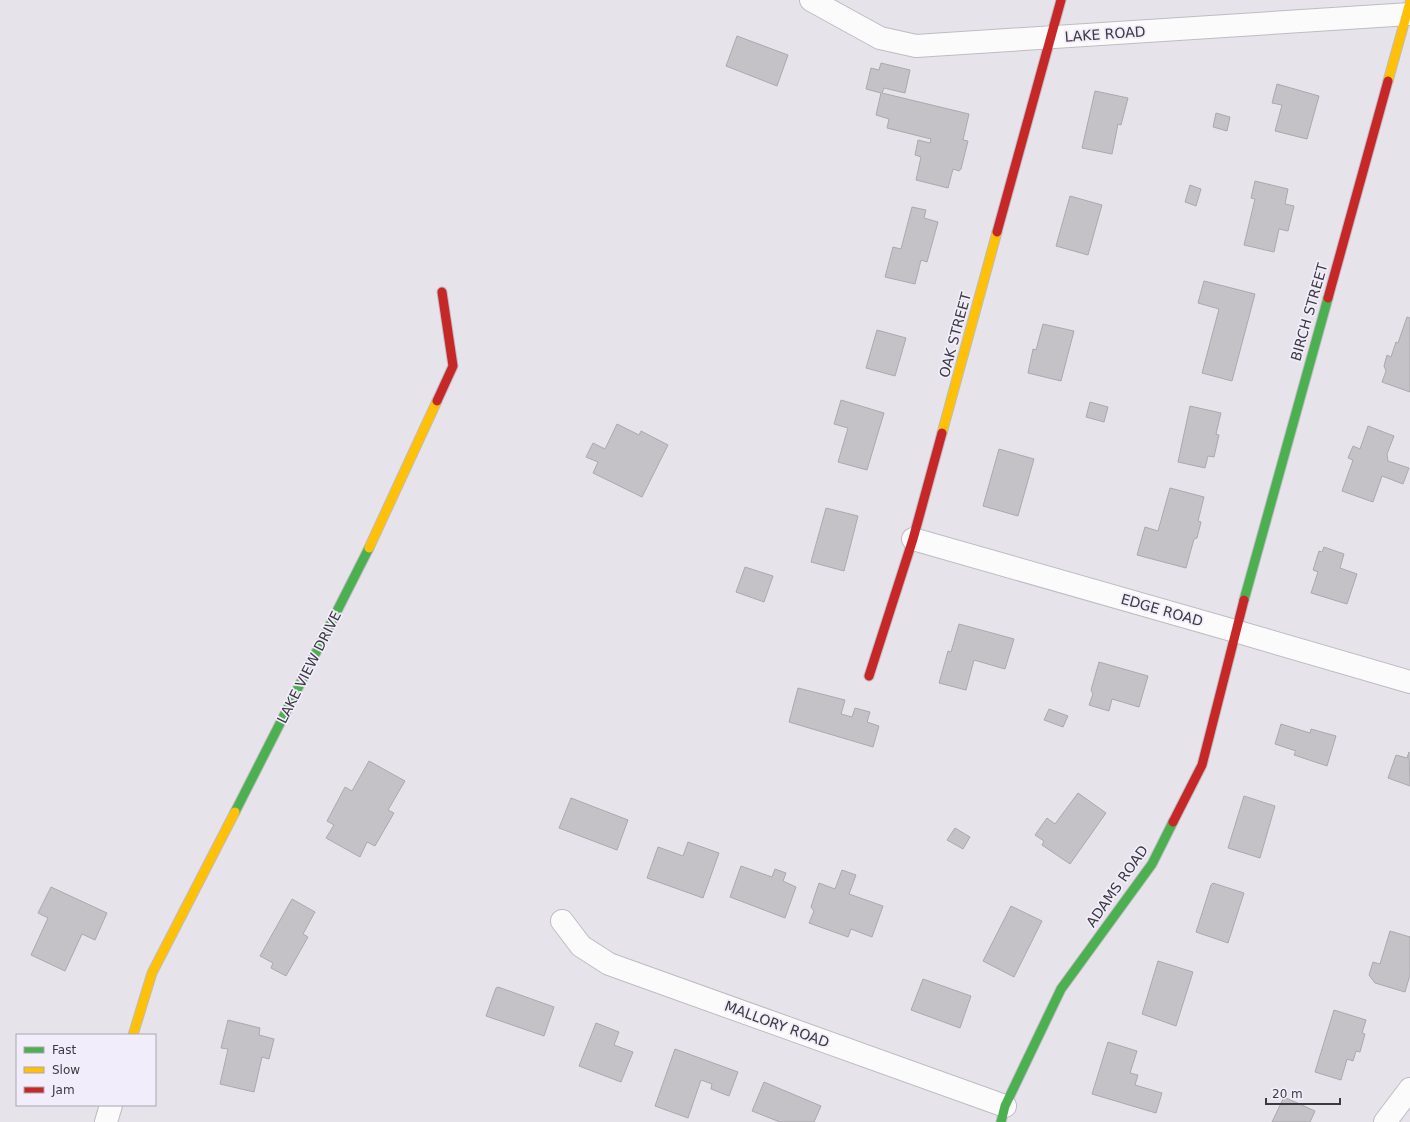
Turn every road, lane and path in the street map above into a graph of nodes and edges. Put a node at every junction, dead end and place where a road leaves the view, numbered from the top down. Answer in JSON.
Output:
{"nodes":[{"id":1,"x":811,"y":0,"type":"edge"},
{"id":2,"x":1061,"y":0,"type":"edge"},
{"id":3,"x":1409,"y":10,"type":"edge"},
{"id":4,"x":1051,"y":38,"type":"junction"},
{"id":5,"x":442,"y":292,"type":"dead end"},
{"id":6,"x":913,"y":540,"type":"junction"},
{"id":7,"x":1235,"y":630,"type":"junction"},
{"id":8,"x":869,"y":676,"type":"dead end"},
{"id":9,"x":1410,"y":682,"type":"edge"},
{"id":10,"x":562,"y":921,"type":"dead end"},
{"id":11,"x":133,"y":1034,"type":"edge"},
{"id":12,"x":1410,"y":1089,"type":"edge"},
{"id":13,"x":111,"y":1106,"type":"edge"},
{"id":14,"x":1003,"y":1114,"type":"edge"},
{"id":15,"x":106,"y":1122,"type":"edge"},
{"id":16,"x":1385,"y":1122,"type":"edge"}],
"edges":[{"from":1,"to":4,"type":"street","name":"LAKE ROAD"},
{"from":2,"to":4,"type":"street","name":"OAK STREET"},
{"from":3,"to":4,"type":"street","name":"LAKE ROAD"},
{"from":3,"to":7,"type":"street","name":"BIRCH STREET"},
{"from":4,"to":6,"type":"street","name":"OAK STREET"},
{"from":5,"to":11,"type":"street","name":"LAKE VIEW DRIVE"},
{"from":6,"to":7,"type":"street","name":"EDGE ROAD"},
{"from":6,"to":8,"type":"street","name":"OAK STREET"},
{"from":7,"to":9,"type":"street","name":"EDGE ROAD"},
{"from":7,"to":14,"type":"street","name":"ADAMS ROAD"},
{"from":10,"to":14,"type":"street","name":"MALLORY ROAD"},
{"from":12,"to":16,"type":"street"},
{"from":13,"to":15,"type":"street"}]}
